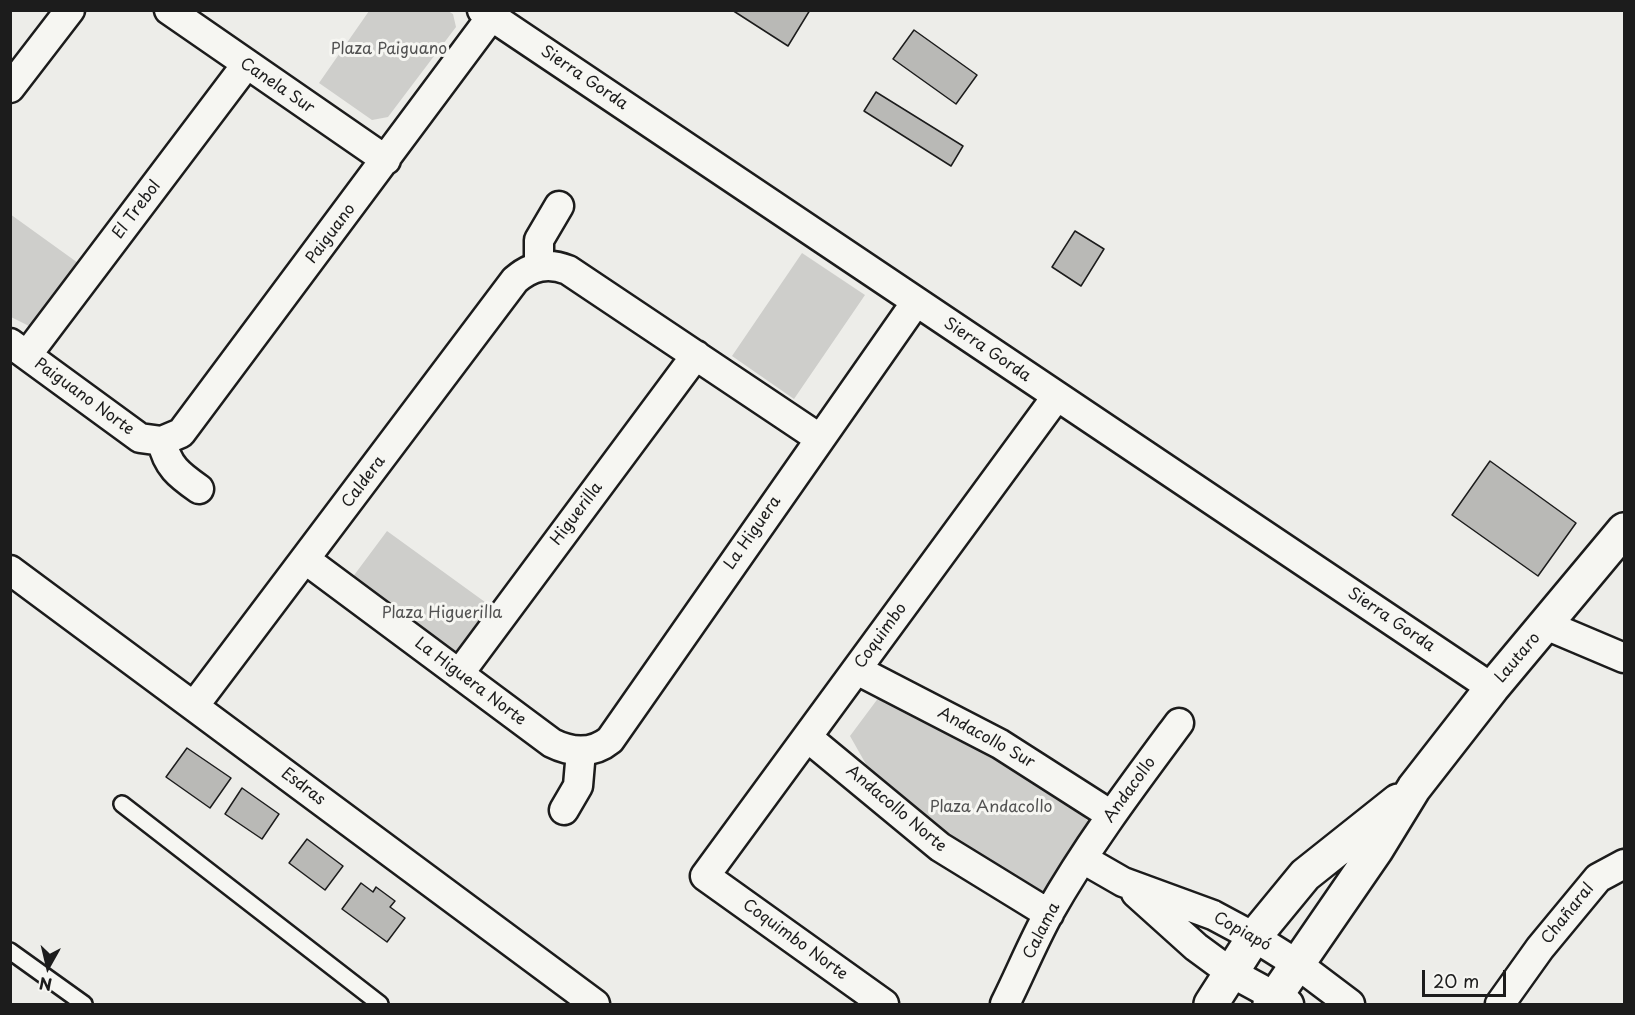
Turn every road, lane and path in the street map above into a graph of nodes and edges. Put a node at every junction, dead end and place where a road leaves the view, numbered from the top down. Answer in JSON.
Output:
{"nodes":[{"id":1,"x":70,"y":10,"type":"edge"},
{"id":2,"x":169,"y":10,"type":"edge"},
{"id":3,"x":487,"y":14,"type":"edge"},
{"id":4,"x":246,"y":65,"type":"junction"},
{"id":5,"x":10,"y":88,"type":"edge"},
{"id":6,"x":386,"y":160,"type":"junction"},
{"id":7,"x":559,"y":206,"type":"dead end"},
{"id":8,"x":539,"y":266,"type":"junction"},
{"id":9,"x":916,"y":302,"type":"junction"},
{"id":10,"x":19,"y":349,"type":"edge"},
{"id":11,"x":696,"y":355,"type":"junction"},
{"id":12,"x":1057,"y":396,"type":"junction"},
{"id":13,"x":819,"y":438,"type":"junction"},
{"id":14,"x":162,"y":441,"type":"junction"},
{"id":15,"x":199,"y":489,"type":"dead end"},
{"id":16,"x":1624,"y":530,"type":"edge"},
{"id":17,"x":306,"y":560,"type":"junction"},
{"id":18,"x":10,"y":570,"type":"edge"},
{"id":19,"x":1546,"y":625,"type":"junction"},
{"id":20,"x":1624,"y":658,"type":"edge"},
{"id":21,"x":856,"y":670,"type":"junction"},
{"id":22,"x":459,"y":674,"type":"junction"},
{"id":23,"x":1492,"y":688,"type":"junction"},
{"id":24,"x":194,"y":706,"type":"junction"},
{"id":25,"x":1179,"y":723,"type":"dead end"},
{"id":26,"x":807,"y":737,"type":"junction"},
{"id":27,"x":582,"y":751,"type":"junction"},
{"id":28,"x":1414,"y":788,"type":"junction"},
{"id":29,"x":122,"y":804,"type":"dead end"},
{"id":30,"x":564,"y":810,"type":"dead end"},
{"id":31,"x":1111,"y":815,"type":"junction"},
{"id":32,"x":1083,"y":859,"type":"junction"},
{"id":33,"x":1624,"y":864,"type":"edge"},
{"id":34,"x":705,"y":876,"type":"joint"},
{"id":35,"x":1123,"y":882,"type":"junction"},
{"id":36,"x":1048,"y":914,"type":"junction"},
{"id":37,"x":1254,"y":937,"type":"junction"},
{"id":38,"x":10,"y":951,"type":"edge"},
{"id":39,"x":1297,"y":964,"type":"junction"},
{"id":40,"x":1230,"y":972,"type":"junction"},
{"id":41,"x":1278,"y":1002,"type":"edge"},
{"id":42,"x":591,"y":1003,"type":"edge"},
{"id":43,"x":84,"y":1005,"type":"edge"},
{"id":44,"x":380,"y":1005,"type":"edge"},
{"id":45,"x":884,"y":1005,"type":"edge"},
{"id":46,"x":1005,"y":1005,"type":"edge"},
{"id":47,"x":1211,"y":1005,"type":"edge"},
{"id":48,"x":1350,"y":1005,"type":"edge"},
{"id":49,"x":1500,"y":1005,"type":"edge"}],
"edges":[{"from":1,"to":5,"type":"street"},
{"from":2,"to":4,"type":"street","name":"Canela Sur"},
{"from":3,"to":6,"type":"street","name":"Paiguano"},
{"from":3,"to":9,"type":"street","name":"Sierra Gorda"},
{"from":4,"to":6,"type":"street","name":"Canela Sur"},
{"from":4,"to":10,"type":"street","name":"El Trebol"},
{"from":6,"to":14,"type":"street","name":"Paiguano"},
{"from":7,"to":8,"type":"street"},
{"from":8,"to":11,"type":"street"},
{"from":8,"to":17,"type":"street","name":"Caldera"},
{"from":9,"to":12,"type":"street","name":"Sierra Gorda"},
{"from":9,"to":13,"type":"street","name":"La Higuera"},
{"from":10,"to":14,"type":"street","name":"Paiguano Norte"},
{"from":11,"to":13,"type":"street"},
{"from":11,"to":22,"type":"street","name":"Higuerilla"},
{"from":12,"to":21,"type":"street","name":"Coquimbo"},
{"from":12,"to":23,"type":"street","name":"Sierra Gorda"},
{"from":13,"to":27,"type":"street","name":"La Higuera"},
{"from":14,"to":15,"type":"street"},
{"from":16,"to":19,"type":"street","name":"Lautaro"},
{"from":17,"to":22,"type":"street","name":"La Higuera Norte"},
{"from":17,"to":24,"type":"street","name":"Caldera"},
{"from":18,"to":24,"type":"street","name":"Esdras"},
{"from":19,"to":20,"type":"street"},
{"from":19,"to":23,"type":"street","name":"Lautaro"},
{"from":21,"to":26,"type":"street","name":"Coquimbo"},
{"from":21,"to":31,"type":"street","name":"Andacollo Sur"},
{"from":22,"to":27,"type":"street","name":"La Higuera Norte"},
{"from":23,"to":28,"type":"street","name":"Lautaro"},
{"from":24,"to":42,"type":"street","name":"Esdras"},
{"from":25,"to":31,"type":"street","name":"Andacollo"},
{"from":26,"to":34,"type":"street","name":"Coquimbo"},
{"from":26,"to":36,"type":"street","name":"Andacollo Norte"},
{"from":27,"to":30,"type":"street"},
{"from":28,"to":37,"type":"street","name":"Lautaro"},
{"from":28,"to":39,"type":"street","name":"Lautaro"},
{"from":29,"to":44,"type":"lane"},
{"from":31,"to":32,"type":"street","name":"Andacollo"},
{"from":32,"to":35,"type":"street","name":"Copiapó"},
{"from":32,"to":36,"type":"street","name":"Calama"},
{"from":33,"to":49,"type":"street","name":"Chañaral"},
{"from":34,"to":45,"type":"street","name":"Coquimbo Norte"},
{"from":35,"to":37,"type":"street","name":"Copiapó"},
{"from":35,"to":40,"type":"street","name":"Copiapó"},
{"from":36,"to":46,"type":"street","name":"Calama"},
{"from":37,"to":39,"type":"street","name":"Copiapó"},
{"from":37,"to":40,"type":"street","name":"Lautaro"},
{"from":38,"to":43,"type":"lane"},
{"from":39,"to":41,"type":"street","name":"Lautaro"},
{"from":39,"to":48,"type":"street","name":"Copiapó"},
{"from":40,"to":41,"type":"street","name":"Copiapó"},
{"from":40,"to":47,"type":"street","name":"Lautaro"}]}
